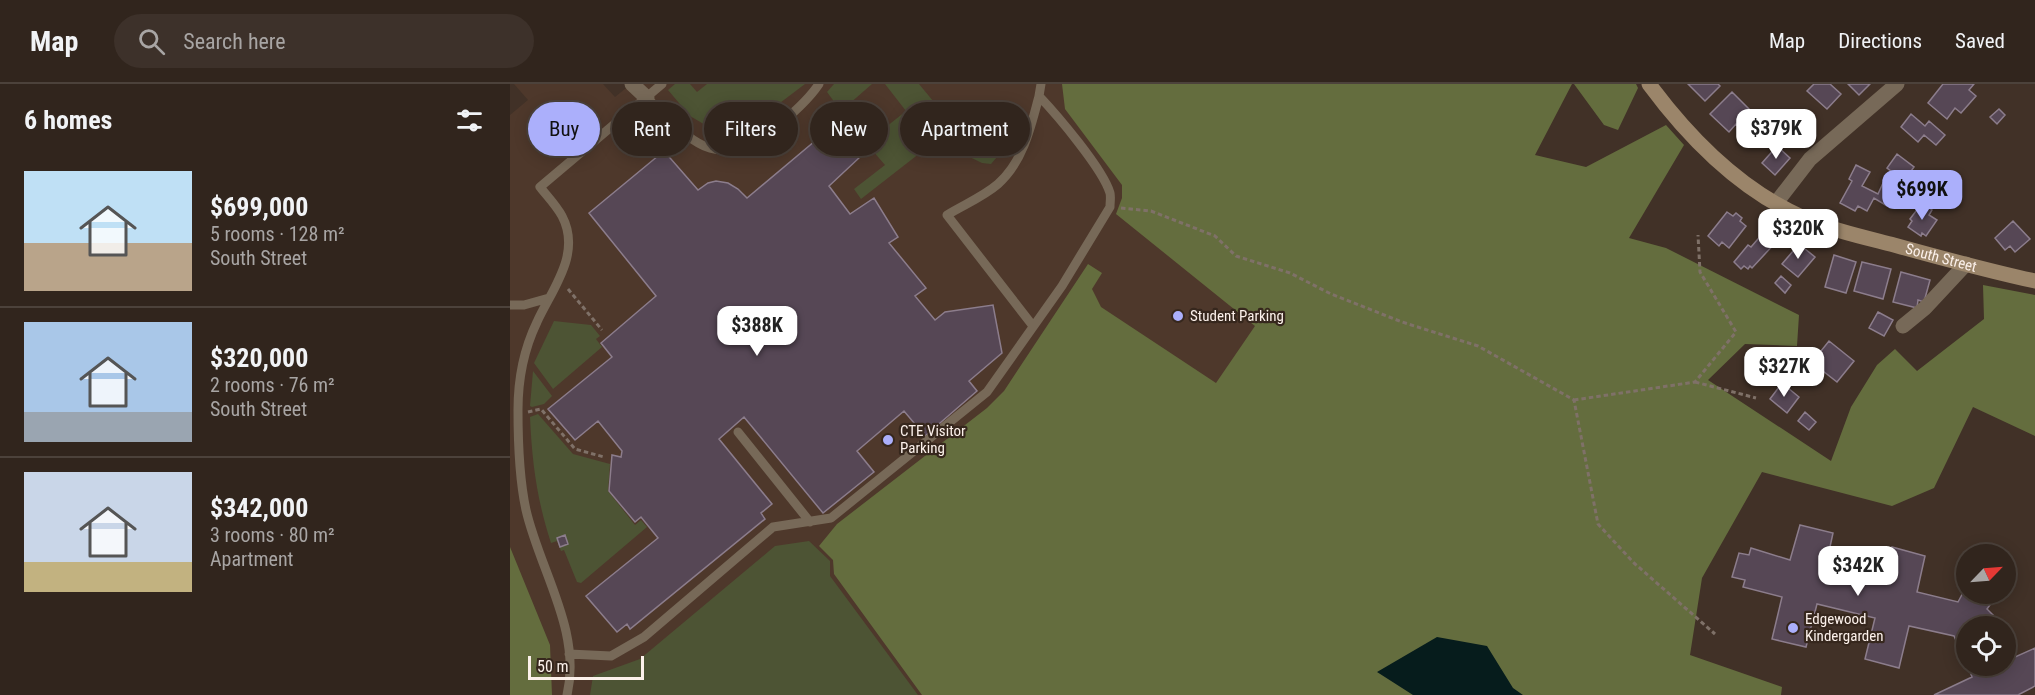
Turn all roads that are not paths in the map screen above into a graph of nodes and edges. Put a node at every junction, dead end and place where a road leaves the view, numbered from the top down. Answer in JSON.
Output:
{"nodes":[{"id":1,"x":632,"y":84,"type":"edge"},
{"id":2,"x":662,"y":84,"type":"edge"},
{"id":3,"x":819,"y":84,"type":"edge"},
{"id":4,"x":1041,"y":84,"type":"edge"},
{"id":5,"x":1649,"y":84,"type":"edge"},
{"id":6,"x":1897,"y":84,"type":"edge"},
{"id":7,"x":1039,"y":96,"type":"junction"},
{"id":8,"x":647,"y":98,"type":"junction"},
{"id":9,"x":1776,"y":203,"type":"junction"},
{"id":10,"x":1966,"y":264,"type":"junction"},
{"id":11,"x":2032,"y":277,"type":"edge"},
{"id":12,"x":549,"y":298,"type":"junction"},
{"id":13,"x":510,"y":305,"type":"edge"},
{"id":14,"x":1033,"y":326,"type":"junction"},
{"id":15,"x":1903,"y":326,"type":"dead end"},
{"id":16,"x":738,"y":432,"type":"dead end"},
{"id":17,"x":810,"y":522,"type":"junction"},
{"id":18,"x":569,"y":654,"type":"junction"},
{"id":19,"x":567,"y":695,"type":"edge"}],
"edges":[{"from":1,"to":8,"type":"street"},
{"from":2,"to":8,"type":"lane"},
{"from":3,"to":8,"type":"lane"},
{"from":4,"to":7,"type":"lane"},
{"from":5,"to":9,"type":"street","name":"South Street"},
{"from":6,"to":9,"type":"street"},
{"from":7,"to":14,"type":"lane"},
{"from":7,"to":14,"type":"lane"},
{"from":8,"to":12,"type":"lane"},
{"from":9,"to":10,"type":"street","name":"South Street"},
{"from":10,"to":11,"type":"street","name":"South Street"},
{"from":10,"to":15,"type":"street"},
{"from":12,"to":13,"type":"lane"},
{"from":12,"to":18,"type":"lane"},
{"from":14,"to":17,"type":"lane"},
{"from":16,"to":17,"type":"lane"},
{"from":17,"to":18,"type":"lane"},
{"from":18,"to":19,"type":"lane"}]}
